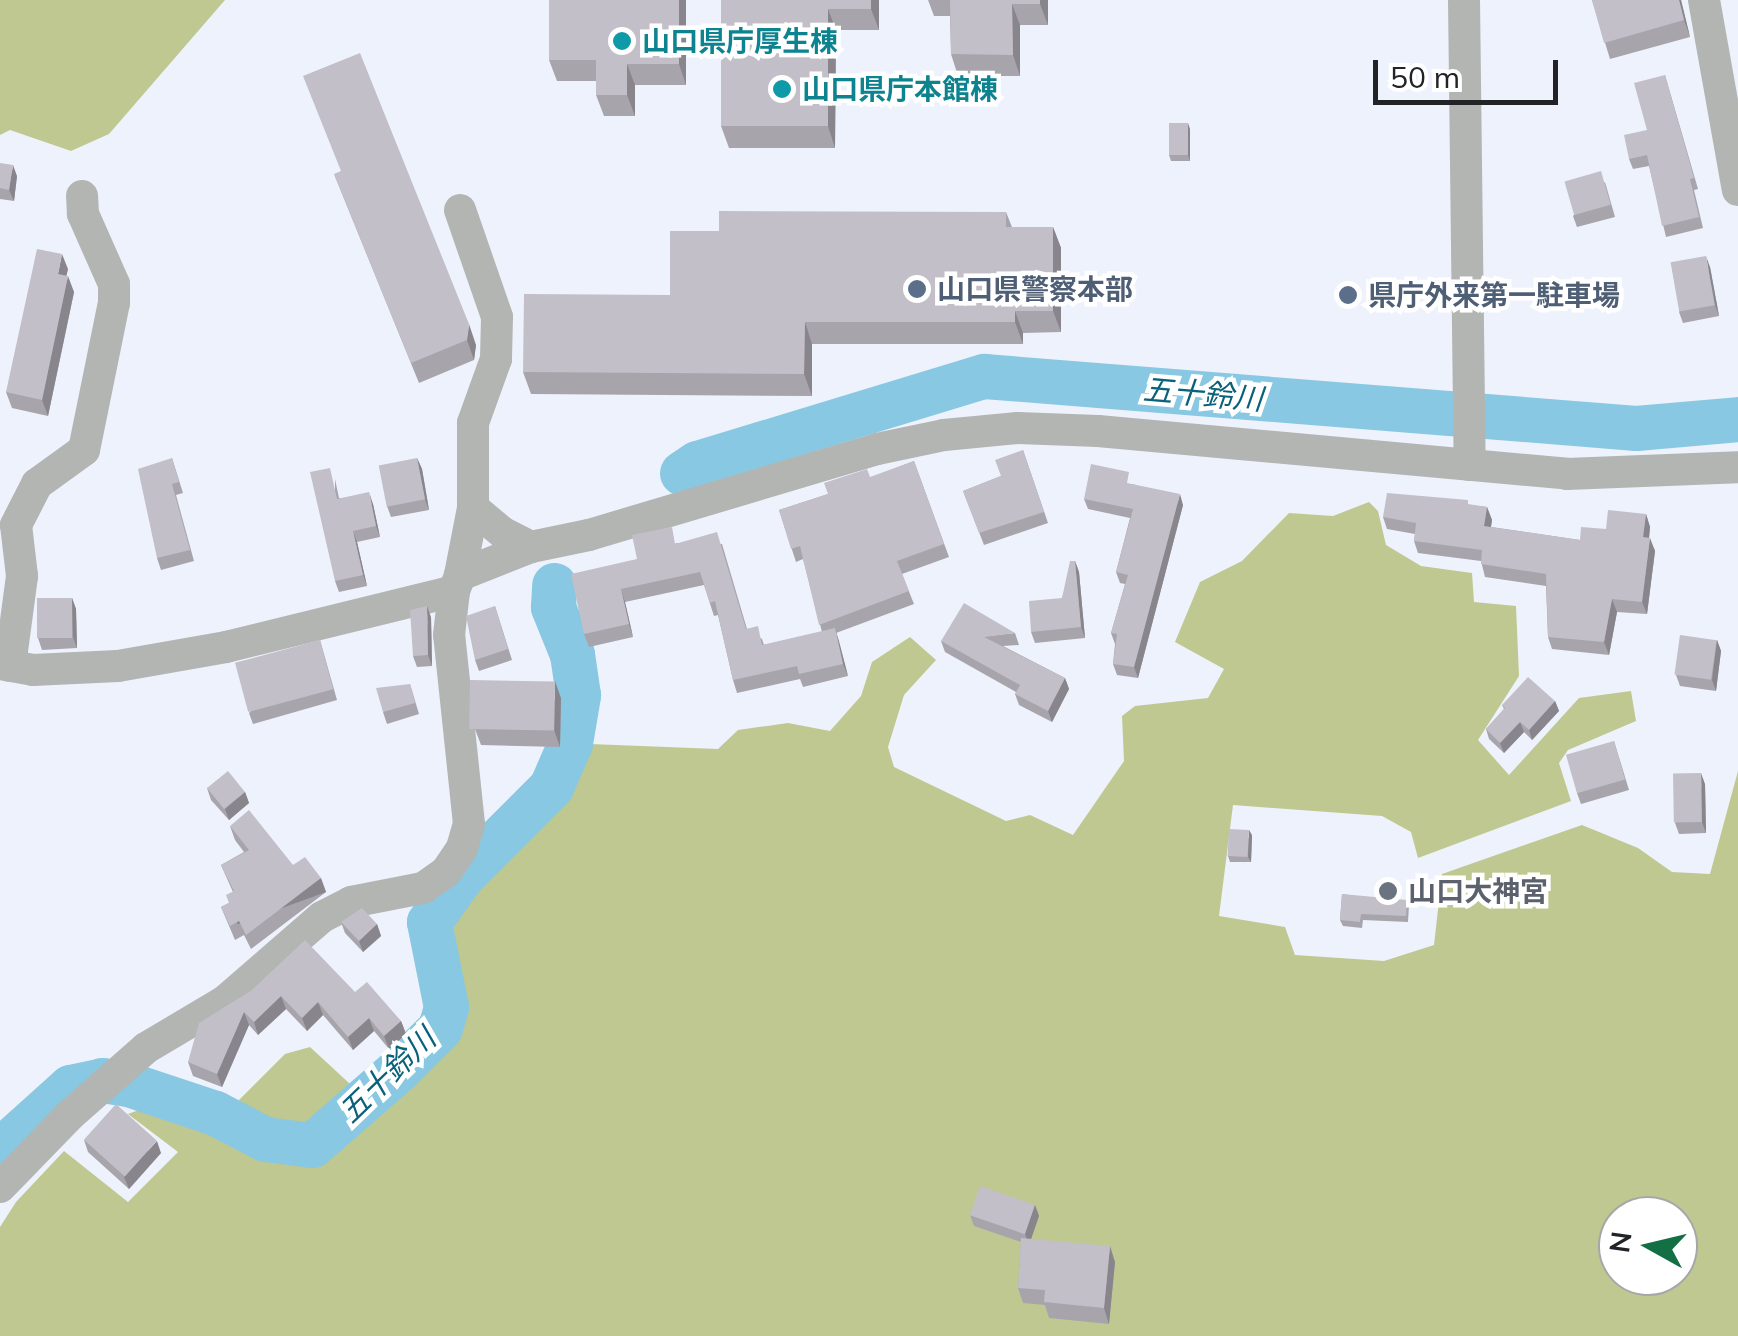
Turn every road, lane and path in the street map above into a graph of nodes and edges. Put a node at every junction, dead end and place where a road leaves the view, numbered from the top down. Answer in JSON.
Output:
{"nodes":[{"id":1,"x":1464,"y":0,"type":"edge"},
{"id":2,"x":1704,"y":0,"type":"edge"},
{"id":3,"x":1738,"y":190,"type":"edge"},
{"id":4,"x":82,"y":196,"type":"dead end"},
{"id":5,"x":460,"y":210,"type":"dead end"},
{"id":6,"x":1470,"y":465,"type":"junction"},
{"id":7,"x":1738,"y":467,"type":"edge"},
{"id":8,"x":473,"y":508,"type":"junction"},
{"id":9,"x":531,"y":547,"type":"junction"},
{"id":10,"x":457,"y":583,"type":"junction"},
{"id":11,"x":5,"y":665,"type":"edge"},
{"id":12,"x":0,"y":1187,"type":"edge"}],
"edges":[{"from":1,"to":6,"type":"street"},
{"from":2,"to":3,"type":"street"},
{"from":4,"to":11,"type":"street"},
{"from":5,"to":8,"type":"street"},
{"from":6,"to":7,"type":"street"},
{"from":6,"to":9,"type":"street"},
{"from":8,"to":9,"type":"street"},
{"from":8,"to":10,"type":"street"},
{"from":9,"to":10,"type":"street"},
{"from":10,"to":11,"type":"street"},
{"from":10,"to":12,"type":"street"}]}
